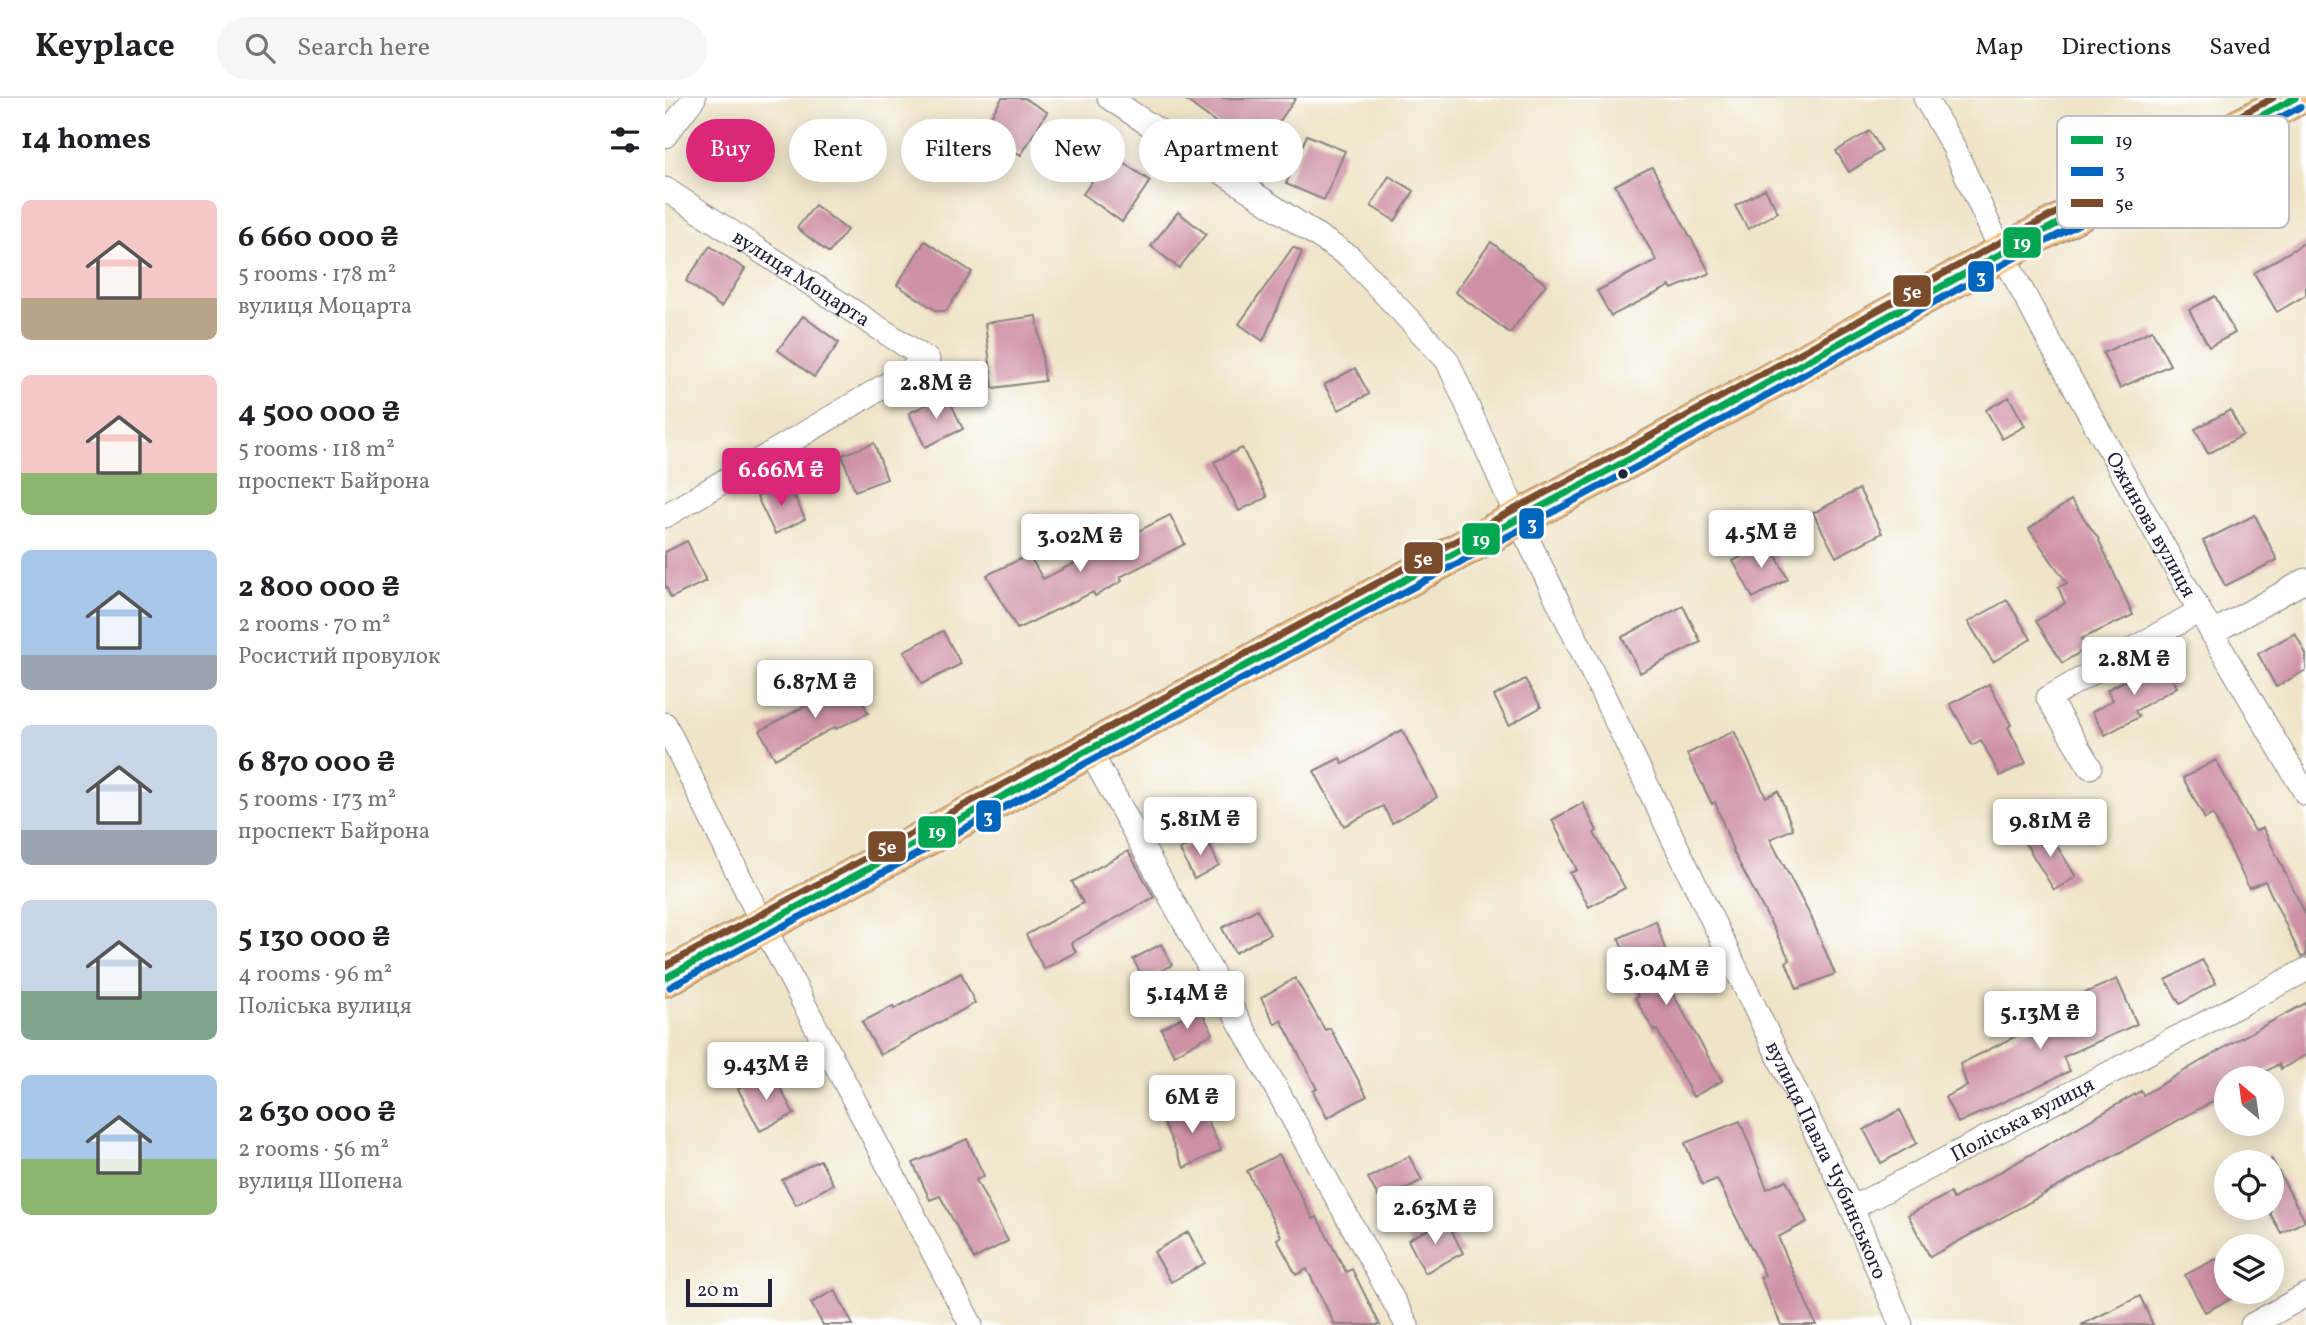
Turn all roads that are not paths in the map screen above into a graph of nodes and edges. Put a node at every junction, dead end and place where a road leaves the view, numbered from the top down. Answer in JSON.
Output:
{"nodes":[{"id":1,"x":694,"y":98,"type":"edge"},
{"id":2,"x":1109,"y":98,"type":"edge"},
{"id":3,"x":1925,"y":98,"type":"edge"},
{"id":4,"x":2295,"y":98,"type":"edge"},
{"id":5,"x":2261,"y":116,"type":"edge"},
{"id":6,"x":665,"y":136,"type":"edge"},
{"id":7,"x":665,"y":189,"type":"edge"},
{"id":8,"x":2057,"y":224,"type":"edge"},
{"id":9,"x":2002,"y":253,"type":"junction"},
{"id":10,"x":665,"y":516,"type":"edge"},
{"id":11,"x":1518,"y":519,"type":"junction"},
{"id":12,"x":2306,"y":580,"type":"edge"},
{"id":13,"x":2199,"y":611,"type":"junction"},
{"id":14,"x":2212,"y":633,"type":"junction"},
{"id":15,"x":665,"y":724,"type":"edge"},
{"id":16,"x":1089,"y":750,"type":"junction"},
{"id":17,"x":2090,"y":767,"type":"dead end"},
{"id":18,"x":2306,"y":794,"type":"edge"},
{"id":19,"x":763,"y":925,"type":"junction"},
{"id":20,"x":2306,"y":971,"type":"edge"},
{"id":21,"x":665,"y":978,"type":"edge"},
{"id":22,"x":1852,"y":1208,"type":"junction"},
{"id":23,"x":2306,"y":1294,"type":"edge"},
{"id":24,"x":971,"y":1325,"type":"edge"},
{"id":25,"x":1407,"y":1325,"type":"edge"},
{"id":26,"x":1901,"y":1325,"type":"edge"},
{"id":27,"x":2252,"y":1325,"type":"edge"}],
"edges":[{"from":1,"to":6,"type":"street"},
{"from":2,"to":11,"type":"street","name":"вулиця Павла Чубинського"},
{"from":3,"to":9,"type":"street","name":"Ожинова вулиця"},
{"from":4,"to":5,"type":"main road"},
{"from":7,"to":10,"type":"street","name":"вулиця Моцарта"},
{"from":8,"to":9,"type":"main road"},
{"from":9,"to":11,"type":"main road"},
{"from":9,"to":13,"type":"street","name":"Ожинова вулиця"},
{"from":11,"to":16,"type":"main road"},
{"from":11,"to":22,"type":"street","name":"вулиця Павла Чубинського"},
{"from":12,"to":14,"type":"street"},
{"from":13,"to":14,"type":"street","name":"Ожинова вулиця"},
{"from":13,"to":17,"type":"street"},
{"from":14,"to":18,"type":"street","name":"Ожинова вулиця"},
{"from":15,"to":19,"type":"street"},
{"from":16,"to":19,"type":"main road"},
{"from":16,"to":25,"type":"street"},
{"from":19,"to":21,"type":"main road"},
{"from":19,"to":24,"type":"street"},
{"from":20,"to":22,"type":"street","name":"Поліська вулиця"},
{"from":22,"to":26,"type":"street","name":"вулиця Павла Чубинського"},
{"from":23,"to":27,"type":"street"}]}
